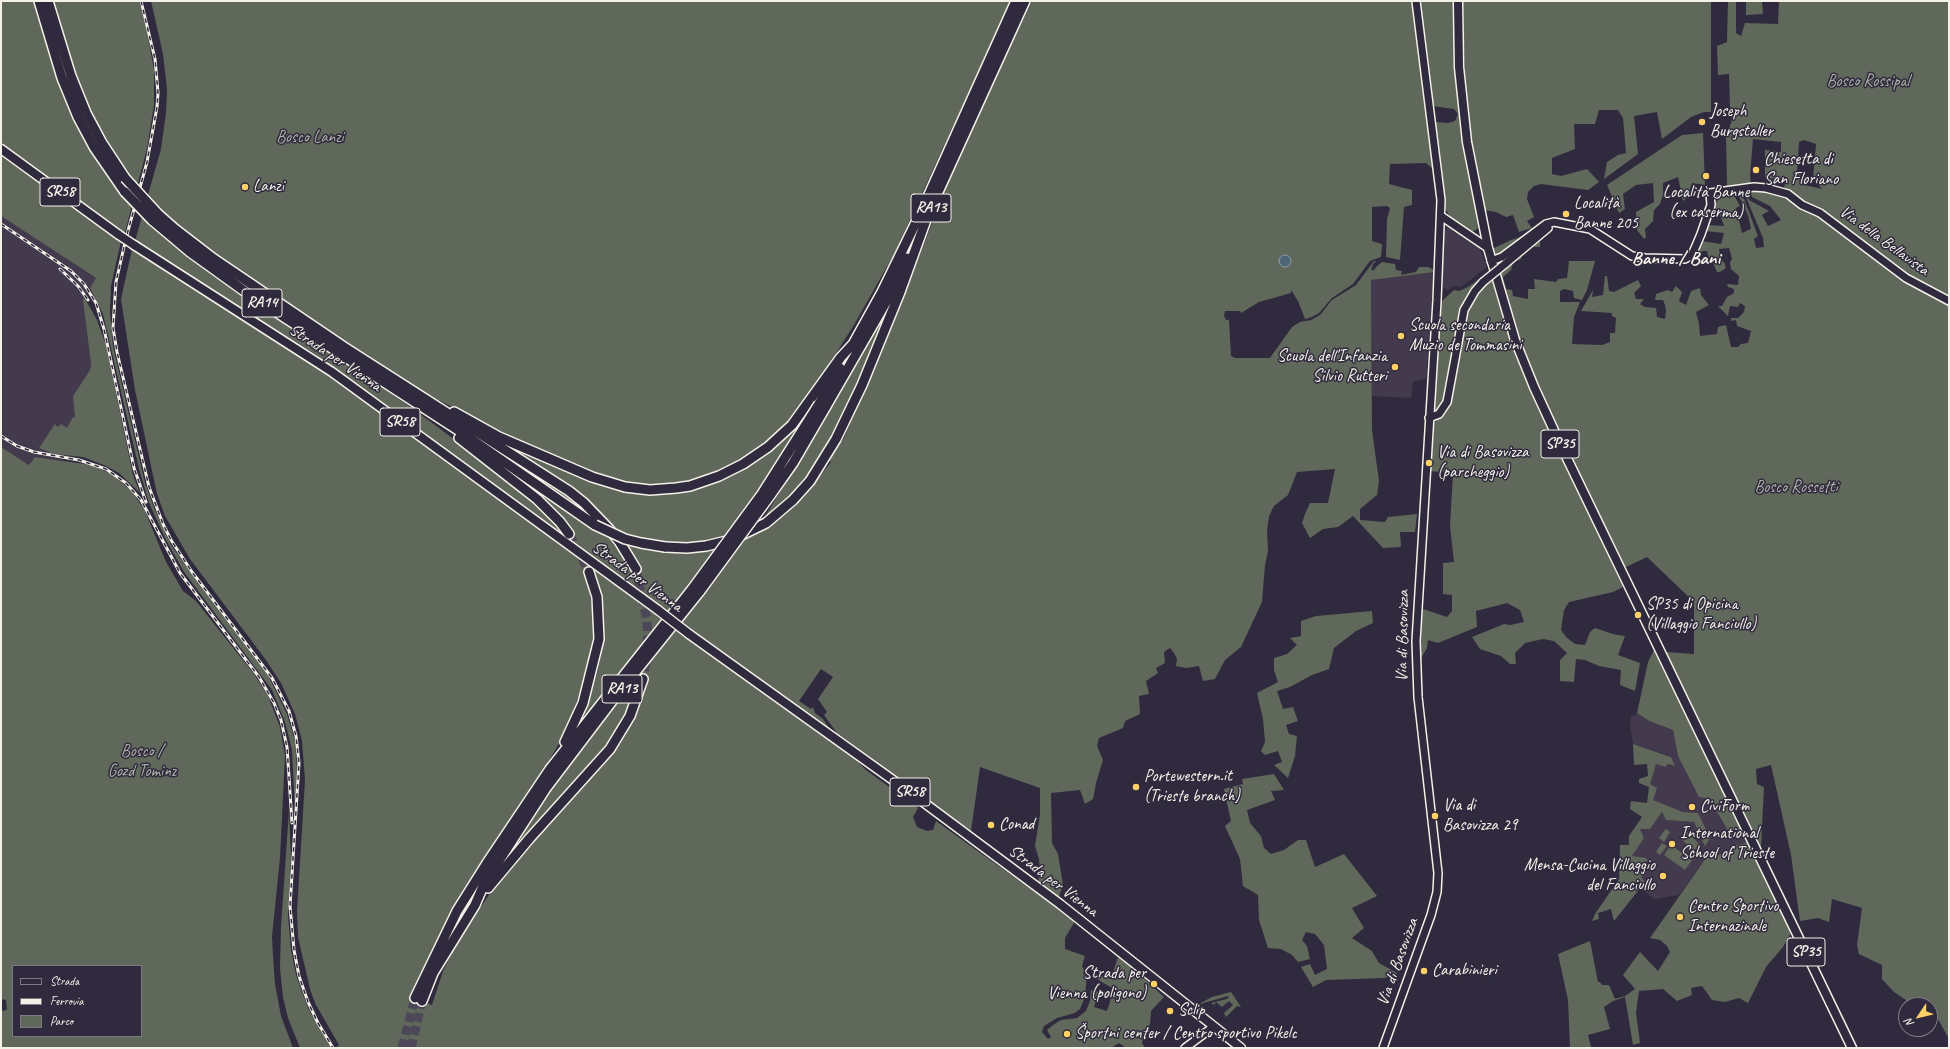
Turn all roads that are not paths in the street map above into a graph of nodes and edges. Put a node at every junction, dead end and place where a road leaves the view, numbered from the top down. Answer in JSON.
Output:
{"nodes":[{"id":1,"x":39,"y":1,"type":"edge"},
{"id":2,"x":48,"y":1,"type":"edge"},
{"id":3,"x":1016,"y":1,"type":"edge"},
{"id":4,"x":1025,"y":1,"type":"edge"},
{"id":5,"x":1416,"y":1,"type":"edge"},
{"id":6,"x":1458,"y":1,"type":"edge"},
{"id":7,"x":1,"y":149,"type":"edge"},
{"id":8,"x":930,"y":209,"type":"junction"},
{"id":9,"x":1441,"y":216,"type":"junction"},
{"id":10,"x":155,"y":217,"type":"junction"},
{"id":11,"x":1554,"y":222,"type":"junction"},
{"id":12,"x":1488,"y":248,"type":"junction"},
{"id":13,"x":1491,"y":261,"type":"junction"},
{"id":14,"x":1949,"y":302,"type":"edge"},
{"id":15,"x":854,"y":343,"type":"junction"},
{"id":16,"x":408,"y":396,"type":"junction"},
{"id":17,"x":822,"y":406,"type":"junction"},
{"id":18,"x":1429,"y":418,"type":"junction"},
{"id":19,"x":568,"y":534,"type":"tunnel mouth"},
{"id":20,"x":636,"y":569,"type":"tunnel mouth"},
{"id":21,"x":589,"y":572,"type":"tunnel mouth"},
{"id":22,"x":697,"y":590,"type":"junction"},
{"id":23,"x":643,"y":679,"type":"tunnel mouth"},
{"id":24,"x":550,"y":769,"type":"junction"},
{"id":25,"x":543,"y":786,"type":"junction"},
{"id":26,"x":500,"y":850,"type":"junction"},
{"id":27,"x":475,"y":905,"type":"junction"},
{"id":28,"x":1213,"y":1027,"type":"junction"},
{"id":29,"x":1185,"y":1048,"type":"edge"},
{"id":30,"x":1241,"y":1048,"type":"edge"},
{"id":31,"x":1383,"y":1048,"type":"edge"},
{"id":32,"x":1852,"y":1048,"type":"edge"}],
"edges":[{"from":1,"to":10,"type":"highway","number":"RA14","bridge":true},
{"from":2,"to":10,"type":"highway","number":"RA14","bridge":true},
{"from":3,"to":15,"type":"highway","number":"RA13"},
{"from":4,"to":8,"type":"highway","number":"RA13"},
{"from":5,"to":9,"type":"main road","name":"Via di Basovizza"},
{"from":6,"to":12,"type":"main road","number":"SP35"},
{"from":7,"to":28,"type":"main road","name":"Strada per Vienna","number":"SR58","bridge":true},
{"from":8,"to":16,"type":"highway","bridge":true},
{"from":8,"to":17,"type":"highway","number":"RA13"},
{"from":9,"to":12,"type":"main road"},
{"from":9,"to":18,"type":"main road","name":"Via di Basovizza"},
{"from":10,"to":16,"type":"highway","number":"RA14"},
{"from":10,"to":16,"type":"highway","number":"RA14"},
{"from":11,"to":13,"type":"main road"},
{"from":11,"to":14,"type":"main road","name":"Via della Bellavista"},
{"from":11,"to":18,"type":"main road","bridge":true},
{"from":12,"to":13,"type":"main road","number":"SP35"},
{"from":13,"to":32,"type":"main road","number":"SP35"},
{"from":15,"to":16,"type":"highway"},
{"from":15,"to":17,"type":"highway","number":"RA13"},
{"from":16,"to":19,"type":"highway"},
{"from":16,"to":20,"type":"highway"},
{"from":17,"to":22,"type":"highway","number":"RA13","bridge":true},
{"from":18,"to":31,"type":"main road","name":"Via di Basovizza"},
{"from":21,"to":24,"type":"highway"},
{"from":22,"to":24,"type":"highway","number":"RA13"},
{"from":22,"to":25,"type":"highway","number":"RA13"},
{"from":23,"to":27,"type":"highway"},
{"from":24,"to":25,"type":"highway","number":"RA13"},
{"from":25,"to":26,"type":"highway","number":"RA13"},
{"from":26,"to":27,"type":"highway","number":"RA13"},
{"from":26,"to":27,"type":"highway","number":"RA13"},
{"from":28,"to":29,"type":"main road"},
{"from":28,"to":30,"type":"main road","name":"Strada per Vienna","number":"SR58"}]}
